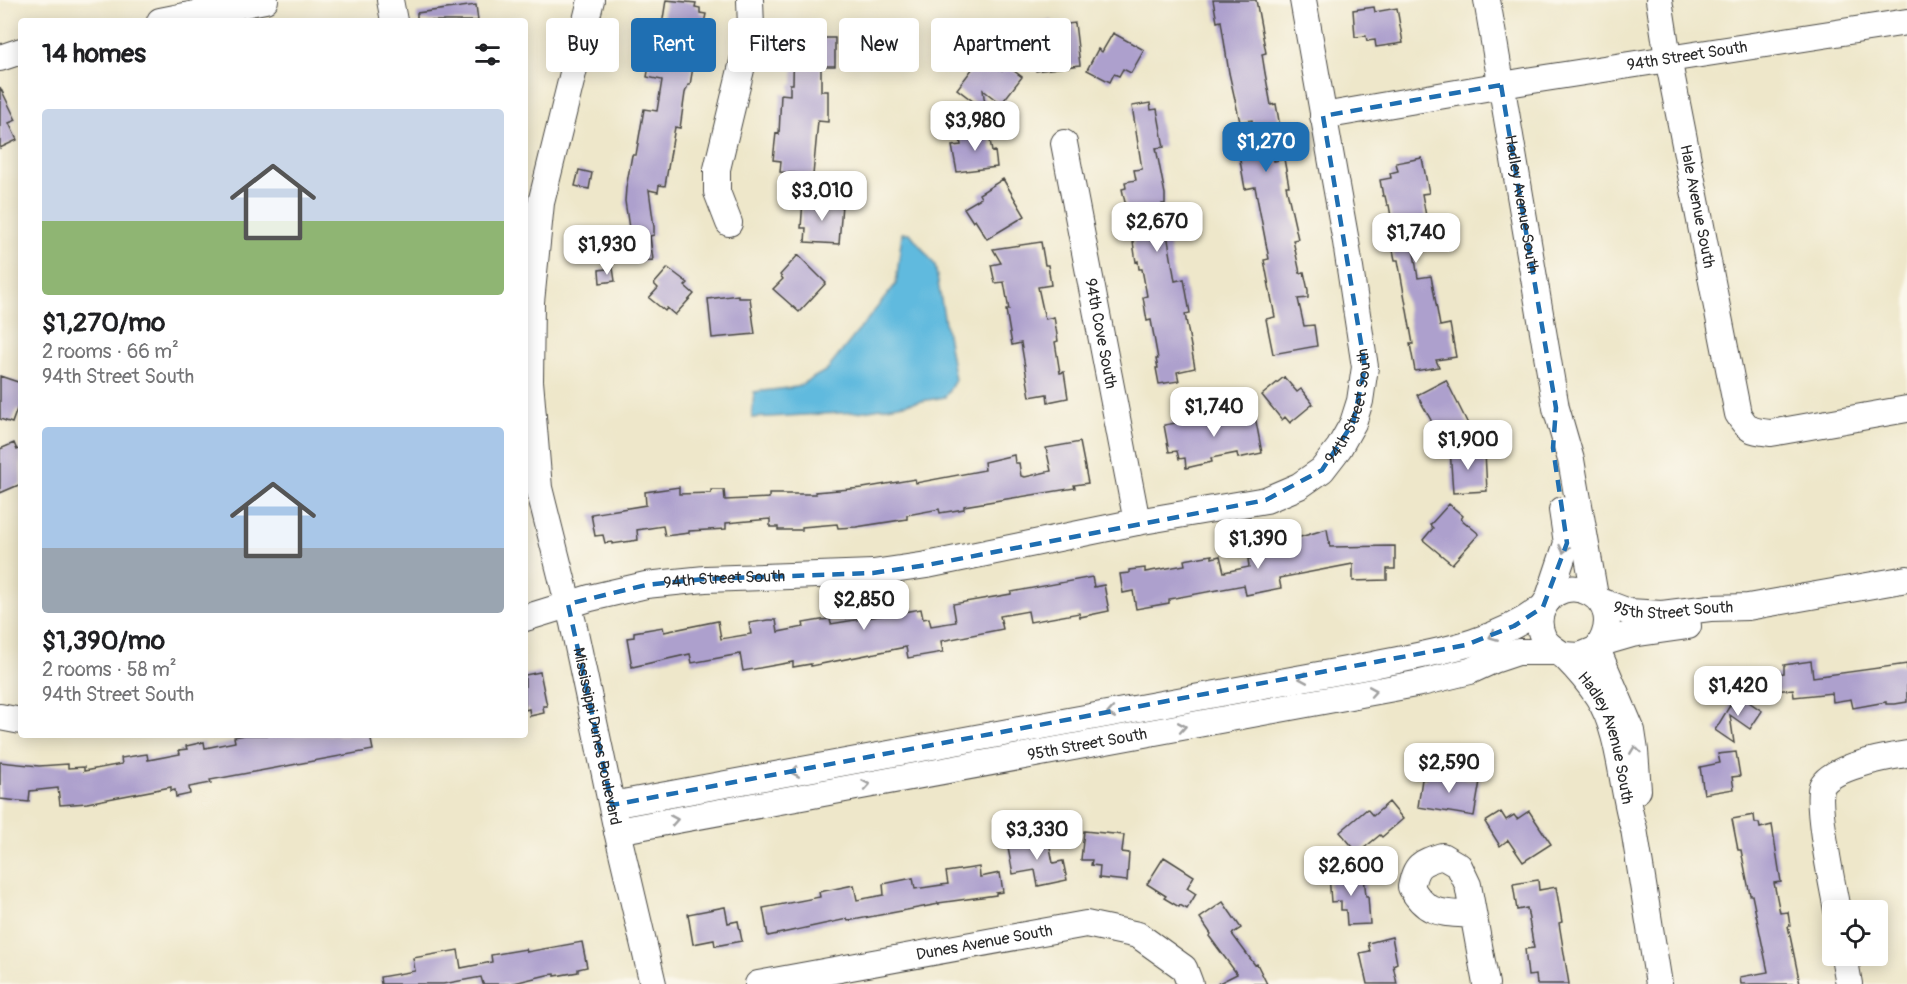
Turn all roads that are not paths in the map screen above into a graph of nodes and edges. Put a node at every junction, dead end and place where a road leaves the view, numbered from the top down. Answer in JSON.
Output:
{"nodes":[{"id":1,"x":265,"y":0,"type":"edge"},
{"id":2,"x":390,"y":0,"type":"edge"},
{"id":3,"x":591,"y":0,"type":"edge"},
{"id":4,"x":750,"y":0,"type":"edge"},
{"id":5,"x":1303,"y":0,"type":"edge"},
{"id":6,"x":1487,"y":0,"type":"edge"},
{"id":7,"x":1659,"y":0,"type":"edge"},
{"id":8,"x":175,"y":18,"type":"edge"},
{"id":9,"x":393,"y":18,"type":"edge"},
{"id":10,"x":1907,"y":22,"type":"edge"},
{"id":11,"x":18,"y":52,"type":"edge"},
{"id":12,"x":0,"y":58,"type":"edge"},
{"id":13,"x":1668,"y":58,"type":"junction"},
{"id":14,"x":1501,"y":85,"type":"junction"},
{"id":15,"x":1323,"y":116,"type":"junction"},
{"id":16,"x":1064,"y":143,"type":"dead end"},
{"id":17,"x":729,"y":223,"type":"dead end"},
{"id":18,"x":1556,"y":408,"type":"junction"},
{"id":19,"x":1907,"y":409,"type":"edge"},
{"id":20,"x":1137,"y":522,"type":"junction"},
{"id":21,"x":1907,"y":579,"type":"edge"},
{"id":22,"x":1598,"y":598,"type":"junction"},
{"id":23,"x":1546,"y":603,"type":"junction"},
{"id":24,"x":568,"y":604,"type":"junction"},
{"id":25,"x":1748,"y":607,"type":"junction"},
{"id":26,"x":528,"y":617,"type":"edge"},
{"id":27,"x":1599,"y":646,"type":"junction"},
{"id":28,"x":1560,"y":653,"type":"junction"},
{"id":29,"x":0,"y":717,"type":"edge"},
{"id":30,"x":18,"y":720,"type":"edge"},
{"id":31,"x":1907,"y":754,"type":"edge"},
{"id":32,"x":612,"y":805,"type":"junction"},
{"id":33,"x":1634,"y":829,"type":"junction"},
{"id":34,"x":616,"y":831,"type":"junction"},
{"id":35,"x":1835,"y":900,"type":"edge"},
{"id":36,"x":1473,"y":915,"type":"dead end"},
{"id":37,"x":1846,"y":966,"type":"edge"},
{"id":38,"x":654,"y":984,"type":"edge"},
{"id":39,"x":758,"y":984,"type":"edge"},
{"id":40,"x":1190,"y":984,"type":"edge"},
{"id":41,"x":1486,"y":984,"type":"edge"},
{"id":42,"x":1659,"y":984,"type":"edge"},
{"id":43,"x":1849,"y":984,"type":"edge"}],
"edges":[{"from":1,"to":8,"type":"street"},
{"from":2,"to":9,"type":"street"},
{"from":3,"to":24,"type":"street","name":"Mississippi Dunes Boulevard"},
{"from":4,"to":17,"type":"street"},
{"from":5,"to":15,"type":"street"},
{"from":6,"to":14,"type":"street","name":"Hadley Avenue South"},
{"from":7,"to":13,"type":"street","name":"Hale Avenue South"},
{"from":10,"to":13,"type":"street","name":"94th Street South"},
{"from":11,"to":12,"type":"street"},
{"from":13,"to":14,"type":"street","name":"94th Street South"},
{"from":13,"to":19,"type":"street","name":"Hale Avenue South"},
{"from":14,"to":15,"type":"street","name":"94th Street South"},
{"from":14,"to":18,"type":"street","name":"Hadley Avenue South"},
{"from":15,"to":20,"type":"street","name":"94th Street South"},
{"from":16,"to":20,"type":"street","name":"94th Cove South"},
{"from":18,"to":22,"type":"street","name":"Hadley Avenue South"},
{"from":18,"to":23,"type":"street","name":"Hadley Avenue South","one_way":true},
{"from":20,"to":24,"type":"street","name":"94th Street South"},
{"from":21,"to":25,"type":"street","name":"95th Street South"},
{"from":22,"to":23,"type":"street"},
{"from":22,"to":25,"type":"street","name":"95th Street South"},
{"from":22,"to":27,"type":"street"},
{"from":23,"to":28,"type":"street"},
{"from":23,"to":32,"type":"street","name":"95th Street South","one_way":true},
{"from":24,"to":26,"type":"street","name":"94th Street South"},
{"from":24,"to":32,"type":"street","name":"Mississippi Dunes Boulevard"},
{"from":25,"to":27,"type":"street","name":"95th Street South"},
{"from":27,"to":28,"type":"street"},
{"from":33,"to":27,"type":"street","name":"Hadley Avenue South","one_way":true},
{"from":28,"to":33,"type":"street","name":"Hadley Avenue South"},
{"from":34,"to":28,"type":"street","name":"95th Street South","one_way":true},
{"from":29,"to":30,"type":"street"},
{"from":31,"to":35,"type":"street"},
{"from":32,"to":34,"type":"street","name":"Mississippi Dunes Boulevard"},
{"from":33,"to":42,"type":"street","name":"Hadley Avenue South"},
{"from":34,"to":38,"type":"street","name":"Mississippi Dunes Boulevard"},
{"from":36,"to":41,"type":"street"},
{"from":37,"to":43,"type":"street"},
{"from":39,"to":40,"type":"street","name":"Dunes Avenue South"}]}
